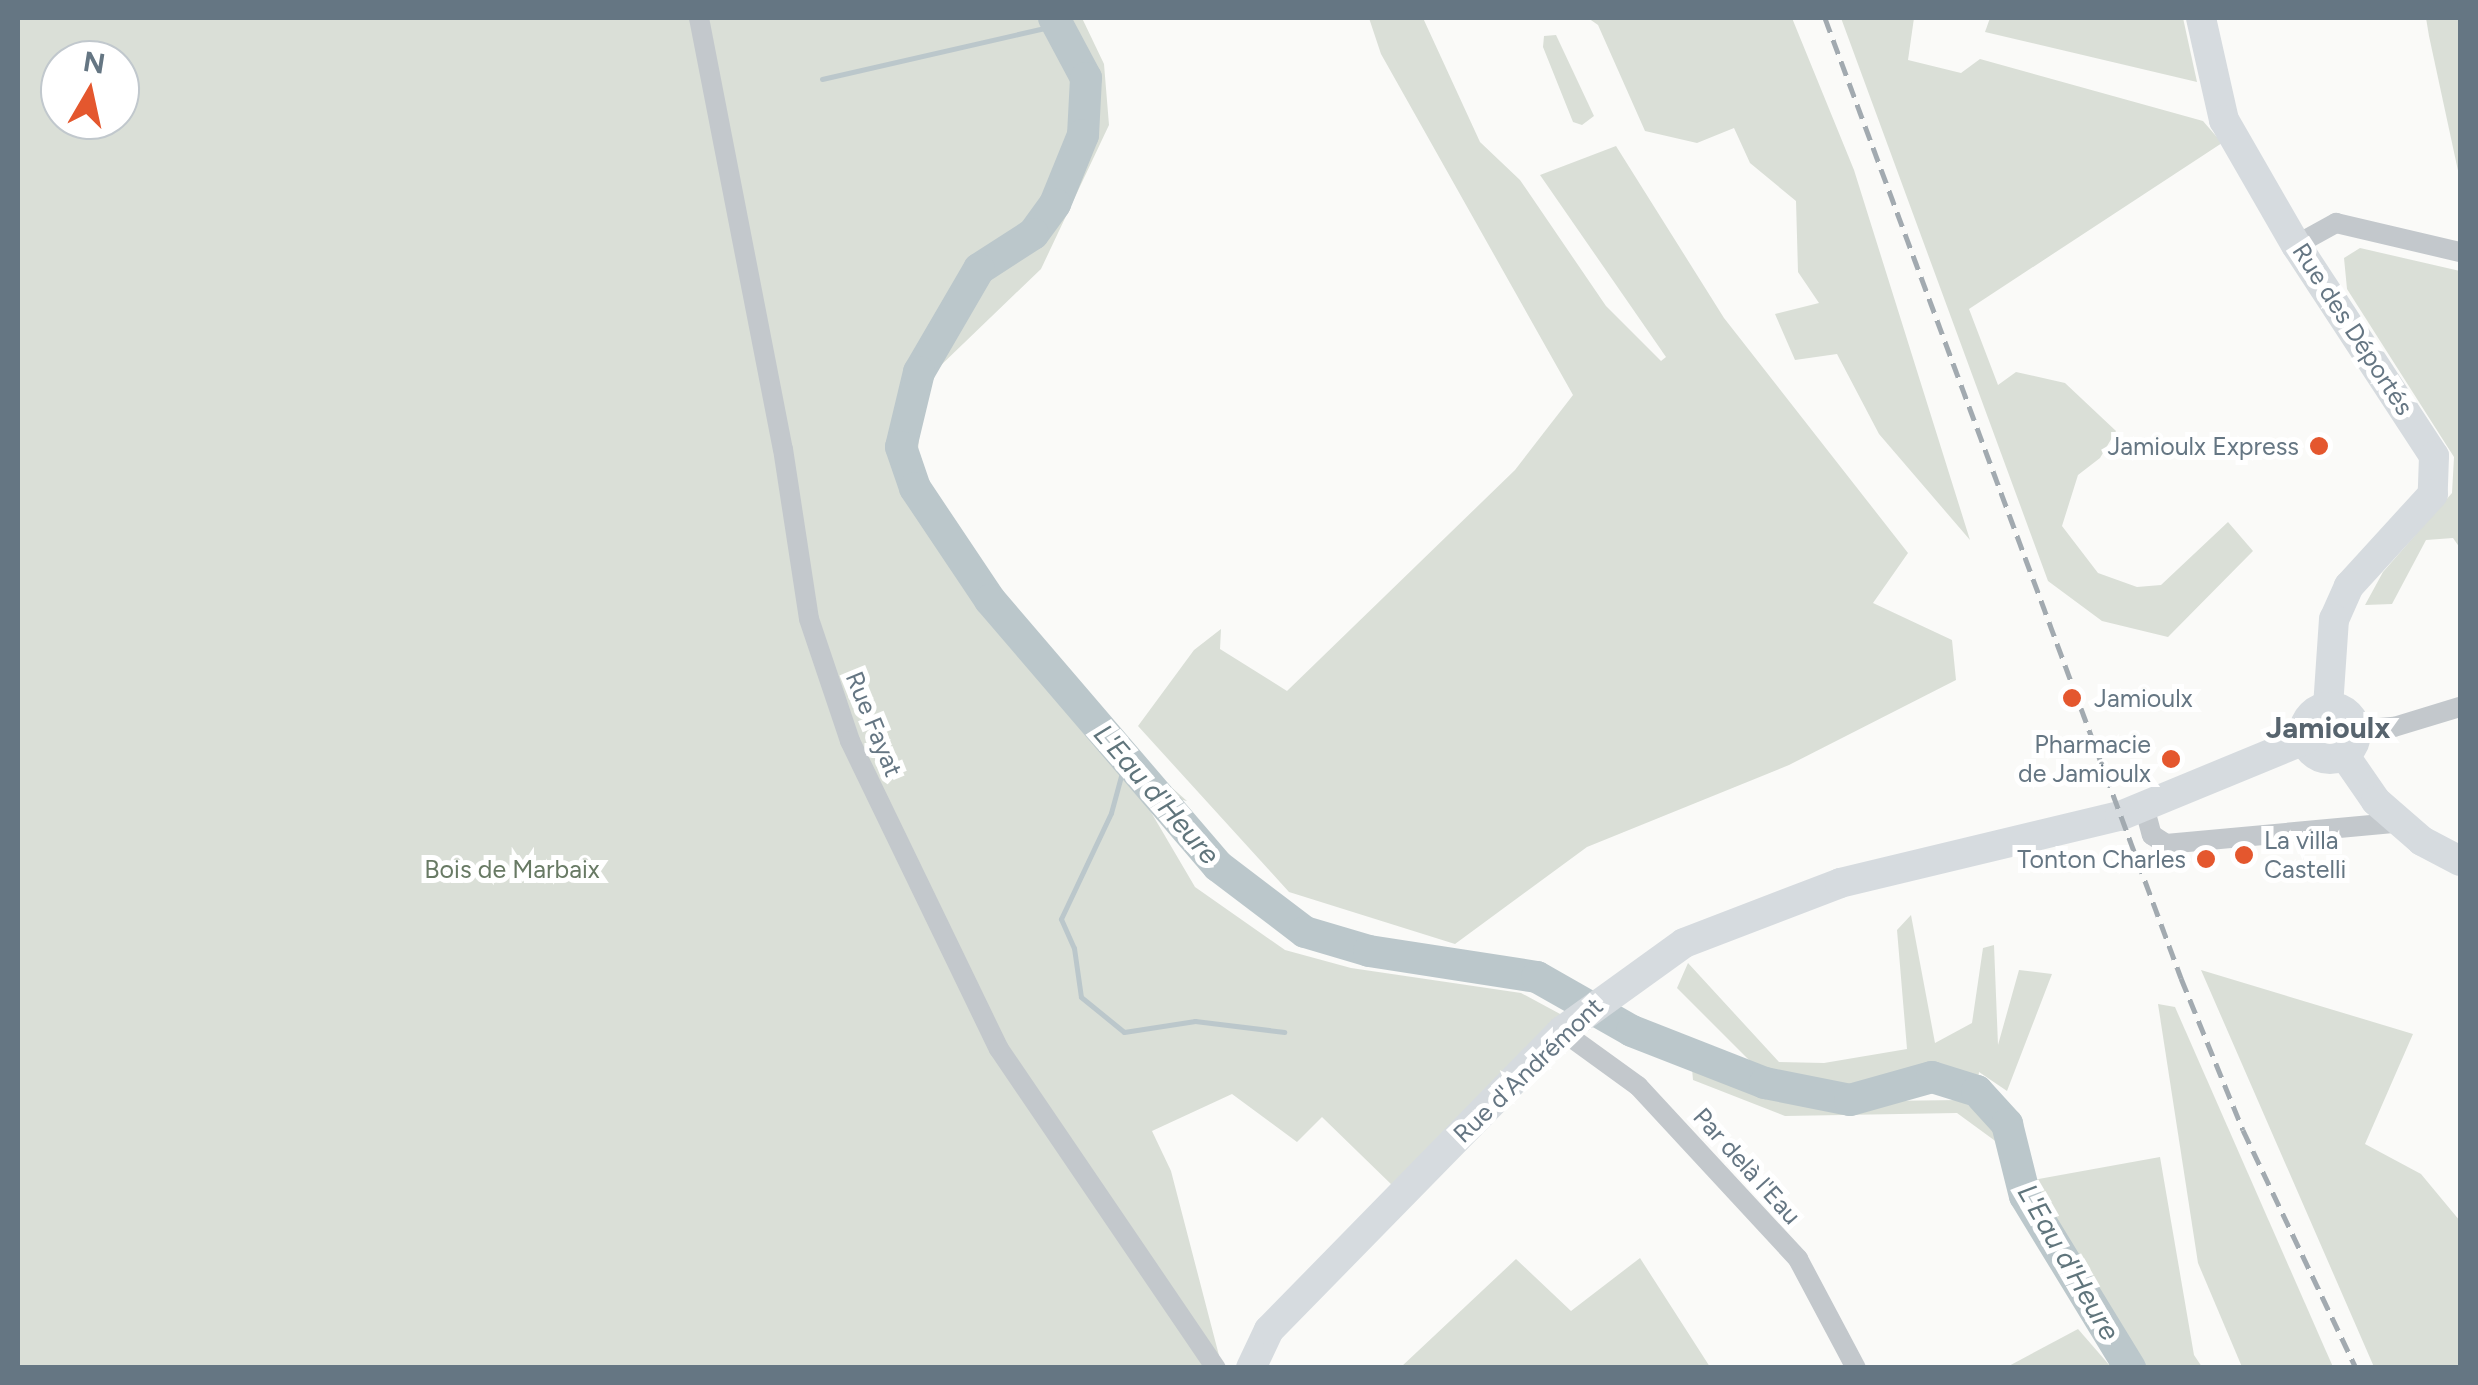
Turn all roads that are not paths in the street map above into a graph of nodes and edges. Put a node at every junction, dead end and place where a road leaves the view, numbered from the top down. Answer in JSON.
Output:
{"nodes":[{"id":1,"x":700,"y":18,"type":"edge"},
{"id":2,"x":2201,"y":18,"type":"edge"},
{"id":3,"x":2296,"y":245,"type":"junction"},
{"id":4,"x":2460,"y":252,"type":"edge"},
{"id":5,"x":2328,"y":707,"type":"junction"},
{"id":6,"x":2460,"y":707,"type":"edge"},
{"id":7,"x":2304,"y":740,"type":"junction"},
{"id":8,"x":2351,"y":742,"type":"junction"},
{"id":9,"x":2144,"y":806,"type":"junction"},
{"id":10,"x":2401,"y":822,"type":"junction"},
{"id":11,"x":2460,"y":861,"type":"edge"},
{"id":12,"x":1565,"y":1028,"type":"junction"},
{"id":13,"x":1216,"y":1368,"type":"edge"},
{"id":14,"x":1251,"y":1368,"type":"edge"},
{"id":15,"x":1856,"y":1368,"type":"edge"}],
"edges":[{"from":1,"to":13,"type":"street","name":"Rue Fayat"},
{"from":2,"to":3,"type":"street","name":"Rue des Déportés"},
{"from":3,"to":4,"type":"street"},
{"from":3,"to":5,"type":"street","name":"Rue des Déportés"},
{"from":5,"to":7,"type":"street"},
{"from":5,"to":8,"type":"street"},
{"from":6,"to":8,"type":"street"},
{"from":7,"to":8,"type":"street"},
{"from":7,"to":9,"type":"street","name":"Rue d'Andrémont"},
{"from":8,"to":10,"type":"street"},
{"from":9,"to":10,"type":"street"},
{"from":9,"to":12,"type":"street","name":"Rue d'Andrémont"},
{"from":10,"to":11,"type":"street"},
{"from":12,"to":14,"type":"street","name":"Rue d'Andrémont"},
{"from":12,"to":15,"type":"street","name":"Par delà l'Eau"}]}
